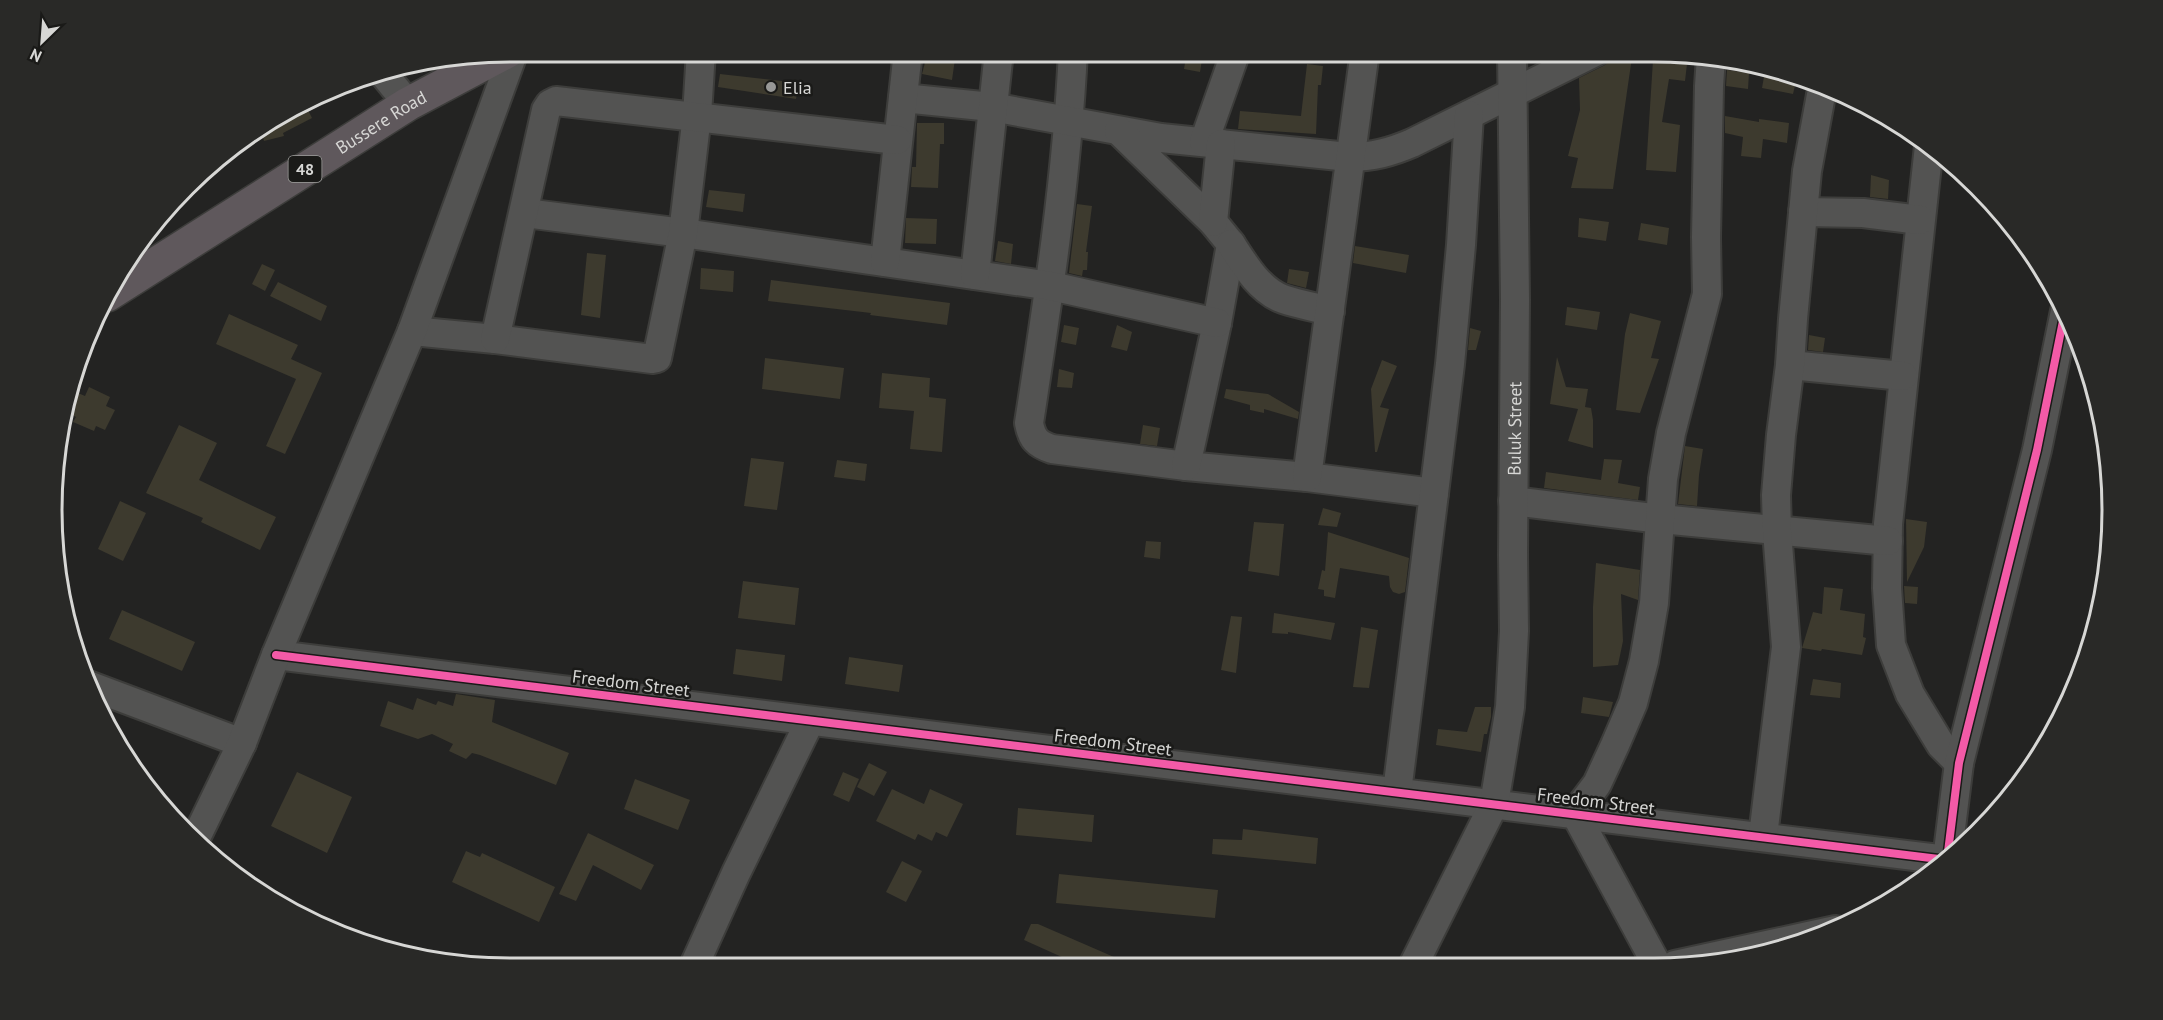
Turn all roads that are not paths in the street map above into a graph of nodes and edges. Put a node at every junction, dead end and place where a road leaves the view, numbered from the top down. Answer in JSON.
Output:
{"nodes":[{"id":1,"x":487,"y":62,"type":"edge"},
{"id":2,"x":510,"y":62,"type":"edge"},
{"id":3,"x":700,"y":62,"type":"edge"},
{"id":4,"x":907,"y":62,"type":"edge"},
{"id":5,"x":998,"y":62,"type":"edge"},
{"id":6,"x":1072,"y":62,"type":"edge"},
{"id":7,"x":1233,"y":62,"type":"edge"},
{"id":8,"x":1363,"y":62,"type":"edge"},
{"id":9,"x":1512,"y":62,"type":"edge"},
{"id":10,"x":1572,"y":62,"type":"edge"},
{"id":11,"x":1711,"y":65,"type":"edge"},
{"id":12,"x":388,"y":79,"type":"edge"},
{"id":13,"x":1512,"y":94,"type":"junction"},
{"id":14,"x":1821,"y":94,"type":"edge"},
{"id":15,"x":903,"y":98,"type":"junction"},
{"id":16,"x":408,"y":104,"type":"junction"},
{"id":17,"x":992,"y":107,"type":"junction"},
{"id":18,"x":697,"y":116,"type":"junction"},
{"id":19,"x":1469,"y":116,"type":"junction"},
{"id":20,"x":1070,"y":120,"type":"junction"},
{"id":21,"x":1119,"y":131,"type":"junction"},
{"id":22,"x":897,"y":140,"type":"junction"},
{"id":23,"x":1212,"y":143,"type":"junction"},
{"id":24,"x":1928,"y":156,"type":"edge"},
{"id":25,"x":1349,"y":157,"type":"junction"},
{"id":26,"x":1803,"y":212,"type":"junction"},
{"id":27,"x":525,"y":213,"type":"junction"},
{"id":28,"x":1920,"y":219,"type":"junction"},
{"id":29,"x":1213,"y":222,"type":"junction"},
{"id":30,"x":683,"y":233,"type":"junction"},
{"id":31,"x":1231,"y":244,"type":"junction"},
{"id":32,"x":885,"y":261,"type":"junction"},
{"id":33,"x":130,"y":272,"type":"edge"},
{"id":34,"x":975,"y":275,"type":"junction"},
{"id":35,"x":1051,"y":286,"type":"junction"},
{"id":36,"x":1330,"y":311,"type":"junction"},
{"id":37,"x":1217,"y":323,"type":"junction"},
{"id":38,"x":2062,"y":327,"type":"edge"},
{"id":39,"x":412,"y":331,"type":"junction"},
{"id":40,"x":495,"y":339,"type":"junction"},
{"id":41,"x":1790,"y":365,"type":"junction"},
{"id":42,"x":1903,"y":376,"type":"junction"},
{"id":43,"x":1186,"y":466,"type":"junction"},
{"id":44,"x":1306,"y":477,"type":"junction"},
{"id":45,"x":1434,"y":493,"type":"junction"},
{"id":46,"x":1513,"y":501,"type":"junction"},
{"id":47,"x":1661,"y":519,"type":"junction"},
{"id":48,"x":1777,"y":531,"type":"junction"},
{"id":49,"x":1888,"y":540,"type":"junction"},
{"id":50,"x":276,"y":655,"type":"junction"},
{"id":51,"x":99,"y":689,"type":"edge"},
{"id":52,"x":810,"y":721,"type":"junction"},
{"id":53,"x":242,"y":743,"type":"junction"},
{"id":54,"x":1959,"y":763,"type":"junction"},
{"id":55,"x":1397,"y":792,"type":"junction"},
{"id":56,"x":1494,"y":804,"type":"junction"},
{"id":57,"x":1575,"y":813,"type":"junction"},
{"id":58,"x":199,"y":832,"type":"edge"},
{"id":59,"x":1763,"y":836,"type":"junction"},
{"id":60,"x":1949,"y":847,"type":"edge"},
{"id":61,"x":1935,"y":858,"type":"edge"},
{"id":62,"x":698,"y":958,"type":"edge"},
{"id":63,"x":1417,"y":958,"type":"edge"},
{"id":64,"x":1653,"y":958,"type":"edge"}],
"edges":[{"from":1,"to":16,"type":"main road","name":"Bussere Road","number":"48"},
{"from":2,"to":39,"type":"street"},
{"from":3,"to":18,"type":"street"},
{"from":4,"to":15,"type":"street"},
{"from":5,"to":17,"type":"street"},
{"from":6,"to":20,"type":"street"},
{"from":7,"to":23,"type":"street"},
{"from":8,"to":25,"type":"street"},
{"from":9,"to":13,"type":"street","name":"Buluk Street"},
{"from":10,"to":13,"type":"street"},
{"from":11,"to":47,"type":"street"},
{"from":12,"to":16,"type":"street"},
{"from":13,"to":19,"type":"street"},
{"from":13,"to":46,"type":"street","name":"Buluk Street"},
{"from":14,"to":26,"type":"street"},
{"from":15,"to":17,"type":"street"},
{"from":15,"to":22,"type":"street"},
{"from":16,"to":33,"type":"main road","name":"Bussere Road","number":"48"},
{"from":17,"to":20,"type":"street"},
{"from":17,"to":34,"type":"street"},
{"from":18,"to":22,"type":"street"},
{"from":18,"to":27,"type":"street"},
{"from":18,"to":30,"type":"street"},
{"from":19,"to":25,"type":"street"},
{"from":19,"to":45,"type":"street"},
{"from":20,"to":21,"type":"street"},
{"from":20,"to":35,"type":"street"},
{"from":21,"to":23,"type":"street"},
{"from":21,"to":29,"type":"street"},
{"from":22,"to":32,"type":"street"},
{"from":23,"to":25,"type":"street"},
{"from":23,"to":29,"type":"street"},
{"from":24,"to":28,"type":"street"},
{"from":25,"to":36,"type":"street"},
{"from":26,"to":28,"type":"street"},
{"from":26,"to":41,"type":"street"},
{"from":27,"to":30,"type":"street"},
{"from":27,"to":40,"type":"street"},
{"from":28,"to":42,"type":"street"},
{"from":29,"to":31,"type":"street"},
{"from":30,"to":32,"type":"street"},
{"from":30,"to":40,"type":"street"},
{"from":31,"to":36,"type":"street"},
{"from":31,"to":37,"type":"street"},
{"from":32,"to":34,"type":"street"},
{"from":34,"to":35,"type":"street"},
{"from":35,"to":37,"type":"street"},
{"from":35,"to":43,"type":"street"},
{"from":36,"to":44,"type":"street"},
{"from":37,"to":43,"type":"street"},
{"from":38,"to":54,"type":"street"},
{"from":39,"to":40,"type":"street"},
{"from":39,"to":50,"type":"street"},
{"from":41,"to":42,"type":"street"},
{"from":41,"to":48,"type":"street"},
{"from":42,"to":49,"type":"street"},
{"from":43,"to":44,"type":"street"},
{"from":44,"to":45,"type":"street"},
{"from":45,"to":55,"type":"street"},
{"from":46,"to":47,"type":"street"},
{"from":46,"to":56,"type":"street","name":"Buluk Street"},
{"from":47,"to":48,"type":"street"},
{"from":47,"to":57,"type":"street"},
{"from":48,"to":49,"type":"street"},
{"from":48,"to":59,"type":"street"},
{"from":49,"to":54,"type":"street"},
{"from":50,"to":52,"type":"street","name":"Freedom Street"},
{"from":50,"to":53,"type":"street"},
{"from":51,"to":53,"type":"street"},
{"from":52,"to":55,"type":"street","name":"Freedom Street"},
{"from":52,"to":62,"type":"street"},
{"from":53,"to":58,"type":"street"},
{"from":54,"to":60,"type":"street"},
{"from":55,"to":56,"type":"street","name":"Freedom Street"},
{"from":56,"to":57,"type":"street","name":"Freedom Street"},
{"from":56,"to":63,"type":"street","name":"Buluk Street"},
{"from":57,"to":59,"type":"street","name":"Freedom Street"},
{"from":57,"to":64,"type":"street"},
{"from":59,"to":61,"type":"street","name":"Freedom Street"}]}
